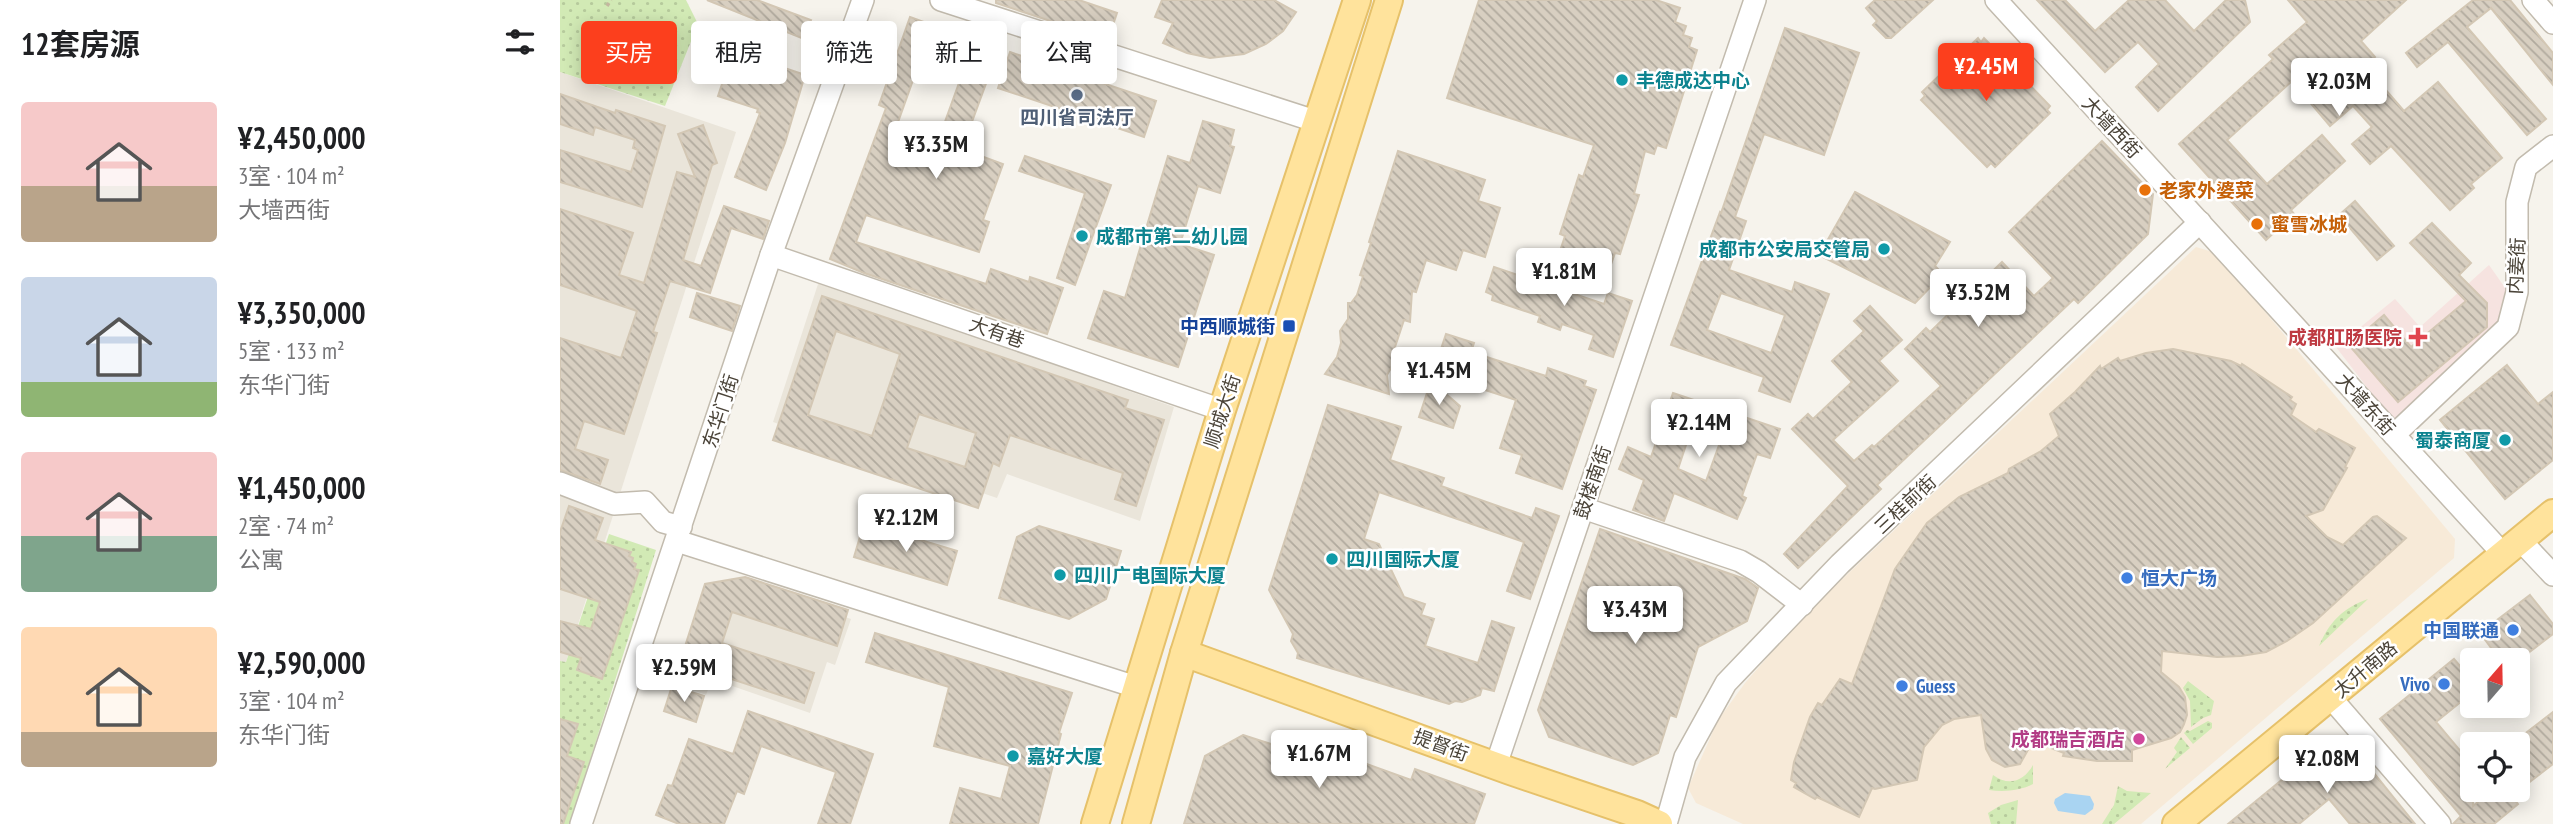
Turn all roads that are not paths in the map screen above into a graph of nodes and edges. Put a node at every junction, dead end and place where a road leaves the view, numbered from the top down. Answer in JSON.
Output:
{"nodes":[{"id":1,"x":863,"y":0,"type":"edge"},
{"id":2,"x":941,"y":0,"type":"edge"},
{"id":3,"x":1357,"y":0,"type":"edge"},
{"id":4,"x":1390,"y":0,"type":"edge"},
{"id":5,"x":1755,"y":0,"type":"edge"},
{"id":6,"x":1996,"y":0,"type":"edge"},
{"id":7,"x":2533,"y":0,"type":"edge"},
{"id":8,"x":2553,"y":23,"type":"edge"},
{"id":9,"x":1318,"y":122,"type":"junction"},
{"id":10,"x":2553,"y":146,"type":"edge"},
{"id":11,"x":2200,"y":222,"type":"junction"},
{"id":12,"x":771,"y":255,"type":"junction"},
{"id":13,"x":1222,"y":410,"type":"junction"},
{"id":14,"x":2394,"y":435,"type":"junction"},
{"id":15,"x":560,"y":484,"type":"edge"},
{"id":16,"x":1583,"y":508,"type":"junction"},
{"id":17,"x":2553,"y":513,"type":"edge"},
{"id":18,"x":679,"y":534,"type":"junction"},
{"id":19,"x":2512,"y":547,"type":"junction"},
{"id":20,"x":2553,"y":575,"type":"edge"},
{"id":21,"x":1802,"y":604,"type":"junction"},
{"id":22,"x":1184,"y":653,"type":"junction"},
{"id":23,"x":1136,"y":687,"type":"junction"},
{"id":24,"x":2331,"y":698,"type":"junction"},
{"id":25,"x":1496,"y":765,"type":"junction"},
{"id":26,"x":581,"y":824,"type":"edge"},
{"id":27,"x":1095,"y":824,"type":"edge"},
{"id":28,"x":1136,"y":824,"type":"edge"},
{"id":29,"x":1659,"y":824,"type":"edge"},
{"id":30,"x":1667,"y":824,"type":"edge"},
{"id":31,"x":2176,"y":824,"type":"edge"},
{"id":32,"x":2440,"y":824,"type":"edge"}],
"edges":[{"from":1,"to":12,"type":"street","name":"东华门街"},
{"from":2,"to":9,"type":"street"},
{"from":3,"to":9,"type":"main road","name":"顺城大街"},
{"from":4,"to":22,"type":"main road","name":"顺城大街"},
{"from":5,"to":16,"type":"street","name":"鼓楼南街"},
{"from":6,"to":11,"type":"street","name":"大墙西街"},
{"from":7,"to":8,"type":"street"},
{"from":9,"to":13,"type":"main road","name":"顺城大街"},
{"from":10,"to":14,"type":"street","name":"内姜街"},
{"from":11,"to":14,"type":"street","name":"大墙东街"},
{"from":11,"to":21,"type":"street","name":"三桂前街"},
{"from":12,"to":13,"type":"street","name":"大有巷"},
{"from":12,"to":18,"type":"street","name":"东华门街"},
{"from":13,"to":23,"type":"main road","name":"顺城大街"},
{"from":14,"to":19,"type":"street","name":"大墙东街"},
{"from":15,"to":18,"type":"street"},
{"from":16,"to":21,"type":"street"},
{"from":16,"to":25,"type":"street","name":"鼓楼南街"},
{"from":17,"to":19,"type":"main road","name":"太升南路"},
{"from":18,"to":23,"type":"street"},
{"from":18,"to":26,"type":"street","name":"东华门街"},
{"from":19,"to":20,"type":"street","name":"大墙东街"},
{"from":19,"to":24,"type":"main road","name":"太升南路"},
{"from":21,"to":30,"type":"street","name":"三桂前街"},
{"from":22,"to":25,"type":"main road","name":"提督街"},
{"from":22,"to":28,"type":"main road","name":"顺城大街"},
{"from":23,"to":27,"type":"main road","name":"顺城大街"},
{"from":24,"to":31,"type":"main road","name":"太升南路"},
{"from":24,"to":32,"type":"street"},
{"from":25,"to":29,"type":"main road","name":"提督街"}]}
